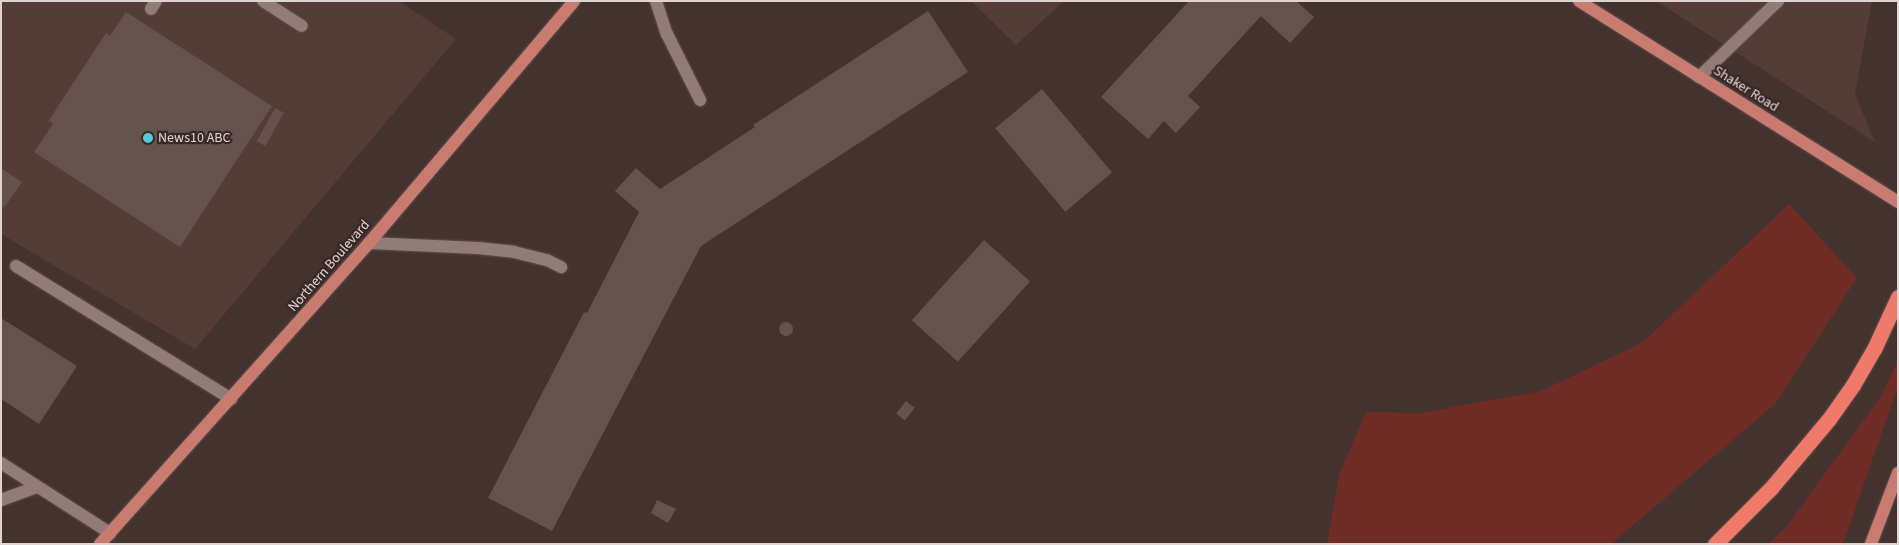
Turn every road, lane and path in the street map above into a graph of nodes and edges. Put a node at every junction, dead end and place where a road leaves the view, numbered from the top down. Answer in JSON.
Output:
{"nodes":[{"id":1,"x":263,"y":1,"type":"edge"},
{"id":2,"x":574,"y":1,"type":"edge"},
{"id":3,"x":656,"y":1,"type":"edge"},
{"id":4,"x":1579,"y":1,"type":"edge"},
{"id":5,"x":1778,"y":1,"type":"edge"},
{"id":6,"x":302,"y":26,"type":"dead end"},
{"id":7,"x":1699,"y":77,"type":"junction"},
{"id":8,"x":700,"y":100,"type":"dead end"},
{"id":9,"x":1898,"y":202,"type":"edge"},
{"id":10,"x":369,"y":243,"type":"junction"},
{"id":11,"x":16,"y":266,"type":"dead end"},
{"id":12,"x":561,"y":267,"type":"dead end"},
{"id":13,"x":1898,"y":297,"type":"edge"},
{"id":14,"x":231,"y":399,"type":"junction"},
{"id":15,"x":1,"y":463,"type":"edge"},
{"id":16,"x":1898,"y":472,"type":"edge"},
{"id":17,"x":37,"y":487,"type":"junction"},
{"id":18,"x":1,"y":500,"type":"edge"},
{"id":19,"x":1736,"y":524,"type":"junction"},
{"id":20,"x":110,"y":534,"type":"junction"},
{"id":21,"x":100,"y":544,"type":"edge"},
{"id":22,"x":1710,"y":544,"type":"edge"},
{"id":23,"x":1715,"y":544,"type":"edge"},
{"id":24,"x":1871,"y":544,"type":"edge"}],
"edges":[{"from":1,"to":6,"type":"lane"},
{"from":2,"to":10,"type":"main road","name":"Northern Boulevard"},
{"from":3,"to":8,"type":"lane"},
{"from":4,"to":7,"type":"main road","name":"Shaker Road"},
{"from":5,"to":7,"type":"lane"},
{"from":7,"to":9,"type":"main road","name":"Shaker Road"},
{"from":10,"to":12,"type":"lane"},
{"from":10,"to":14,"type":"main road","name":"Northern Boulevard"},
{"from":11,"to":14,"type":"lane"},
{"from":13,"to":19,"type":"highway"},
{"from":14,"to":20,"type":"main road","name":"Northern Boulevard"},
{"from":15,"to":17,"type":"lane"},
{"from":16,"to":24,"type":"main road"},
{"from":17,"to":18,"type":"lane"},
{"from":17,"to":20,"type":"lane"},
{"from":19,"to":22,"type":"highway"},
{"from":19,"to":23,"type":"highway"},
{"from":20,"to":21,"type":"main road","name":"Northern Boulevard"}]}
